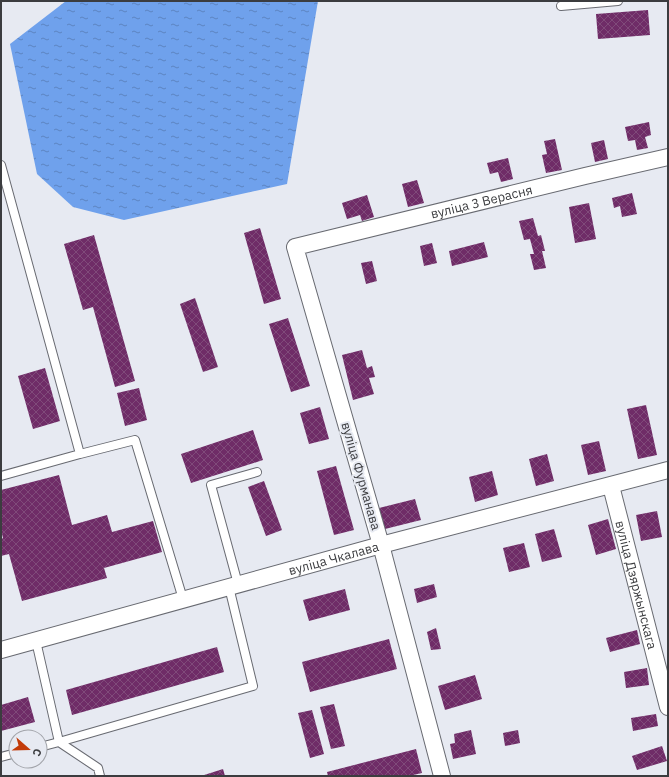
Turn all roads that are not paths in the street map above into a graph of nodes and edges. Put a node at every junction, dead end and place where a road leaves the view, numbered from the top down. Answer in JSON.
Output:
{"nodes":[{"id":1,"x":618,"y":1,"type":"edge"},
{"id":2,"x":561,"y":6,"type":"dead end"},
{"id":3,"x":668,"y":157,"type":"edge"},
{"id":4,"x":1,"y":165,"type":"edge"},
{"id":5,"x":295,"y":247,"type":"joint"},
{"id":6,"x":80,"y":454,"type":"junction"},
{"id":7,"x":668,"y":470,"type":"edge"},
{"id":8,"x":257,"y":472,"type":"dead end"},
{"id":9,"x":1,"y":476,"type":"edge"},
{"id":10,"x":610,"y":486,"type":"junction"},
{"id":11,"x":381,"y":545,"type":"junction"},
{"id":12,"x":234,"y":586,"type":"junction"},
{"id":13,"x":182,"y":599,"type":"junction"},
{"id":14,"x":36,"y":641,"type":"junction"},
{"id":15,"x":1,"y":650,"type":"edge"},
{"id":16,"x":668,"y":707,"type":"edge"},
{"id":17,"x":59,"y":742,"type":"junction"},
{"id":18,"x":48,"y":745,"type":"edge"},
{"id":19,"x":100,"y":776,"type":"edge"},
{"id":20,"x":442,"y":776,"type":"edge"}],
"edges":[{"from":1,"to":2,"type":"lane"},
{"from":3,"to":5,"type":"street","name":"вуліца 3 Верасня"},
{"from":4,"to":6,"type":"lane"},
{"from":5,"to":11,"type":"street","name":"вуліца Фурманава"},
{"from":6,"to":9,"type":"lane"},
{"from":6,"to":13,"type":"lane"},
{"from":7,"to":10,"type":"street","name":"вуліца Чкалава"},
{"from":8,"to":12,"type":"lane"},
{"from":10,"to":11,"type":"street","name":"вуліца Чкалава"},
{"from":10,"to":16,"type":"street","name":"вуліца Дзяржынскага"},
{"from":11,"to":12,"type":"street","name":"вуліца Чкалава"},
{"from":11,"to":20,"type":"street","name":"вуліца Фурманава"},
{"from":12,"to":13,"type":"street","name":"вуліца Чкалава"},
{"from":12,"to":17,"type":"lane"},
{"from":13,"to":14,"type":"street","name":"вуліца Чкалава"},
{"from":14,"to":15,"type":"street","name":"вуліца Чкалава"},
{"from":14,"to":17,"type":"lane"},
{"from":17,"to":18,"type":"lane"},
{"from":17,"to":19,"type":"lane"}]}
